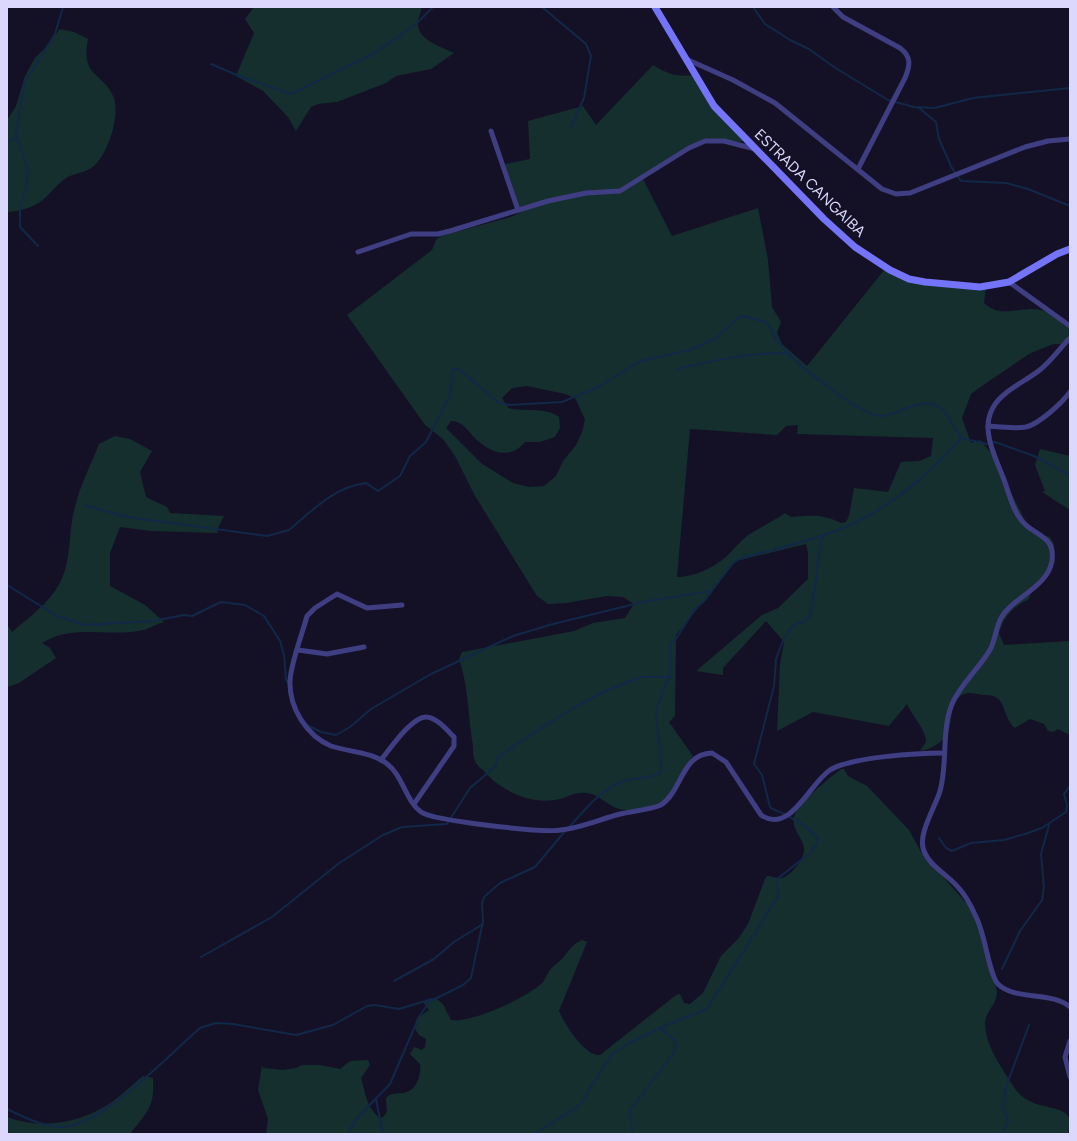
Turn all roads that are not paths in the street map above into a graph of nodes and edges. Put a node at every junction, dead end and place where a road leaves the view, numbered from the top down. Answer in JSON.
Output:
{"nodes":[{"id":1,"x":655,"y":7,"type":"edge"},
{"id":2,"x":833,"y":7,"type":"edge"},
{"id":3,"x":686,"y":58,"type":"junction"},
{"id":4,"x":491,"y":131,"type":"dead end"},
{"id":5,"x":1070,"y":139,"type":"edge"},
{"id":6,"x":756,"y":150,"type":"junction"},
{"id":7,"x":858,"y":169,"type":"junction"},
{"id":8,"x":518,"y":210,"type":"junction"},
{"id":9,"x":1070,"y":249,"type":"edge"},
{"id":10,"x":358,"y":252,"type":"dead end"},
{"id":11,"x":1009,"y":282,"type":"junction"},
{"id":12,"x":1070,"y":326,"type":"edge"},
{"id":13,"x":1070,"y":338,"type":"edge"},
{"id":14,"x":1070,"y":392,"type":"edge"},
{"id":15,"x":988,"y":426,"type":"junction"},
{"id":16,"x":402,"y":604,"type":"dead end"},
{"id":17,"x":364,"y":647,"type":"dead end"},
{"id":18,"x":298,"y":650,"type":"junction"},
{"id":19,"x":944,"y":753,"type":"junction"},
{"id":20,"x":381,"y":760,"type":"junction"},
{"id":21,"x":414,"y":804,"type":"junction"},
{"id":22,"x":1070,"y":1007,"type":"edge"},
{"id":23,"x":1070,"y":1041,"type":"edge"},
{"id":24,"x":1070,"y":1077,"type":"edge"}],
"edges":[{"from":1,"to":3,"type":"street","name":"ESTRADA CANGAIBA"},
{"from":2,"to":7,"type":"street"},
{"from":3,"to":6,"type":"street","name":"ESTRADA CANGAIBA"},
{"from":3,"to":7,"type":"street"},
{"from":4,"to":8,"type":"street"},
{"from":5,"to":7,"type":"street"},
{"from":6,"to":8,"type":"street"},
{"from":6,"to":11,"type":"street","name":"ESTRADA CANGAIBA"},
{"from":8,"to":10,"type":"street"},
{"from":9,"to":11,"type":"street","name":"ESTRADA CANGAIBA"},
{"from":11,"to":12,"type":"street"},
{"from":13,"to":15,"type":"street"},
{"from":14,"to":15,"type":"street"},
{"from":15,"to":19,"type":"street"},
{"from":16,"to":18,"type":"street"},
{"from":17,"to":18,"type":"street"},
{"from":18,"to":20,"type":"street"},
{"from":19,"to":21,"type":"street"},
{"from":19,"to":22,"type":"street"},
{"from":20,"to":21,"type":"street"},
{"from":20,"to":21,"type":"street"},
{"from":23,"to":24,"type":"street"}]}
